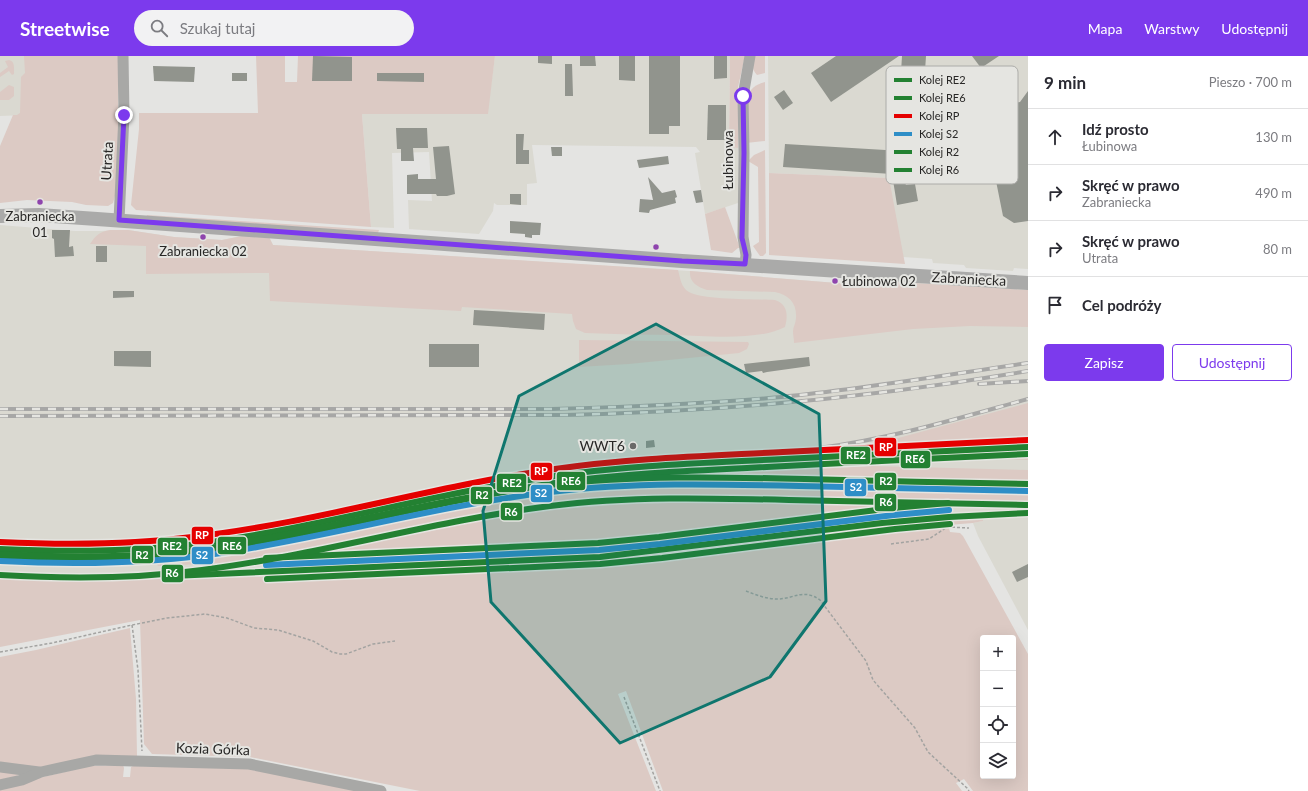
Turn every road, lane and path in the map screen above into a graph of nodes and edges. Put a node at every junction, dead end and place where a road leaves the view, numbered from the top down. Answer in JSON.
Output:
{"nodes":[{"id":1,"x":123,"y":56,"type":"edge"},
{"id":2,"x":750,"y":56,"type":"edge"},
{"id":3,"x":0,"y":216,"type":"edge"},
{"id":4,"x":119,"y":220,"type":"junction"},
{"id":5,"x":745,"y":264,"type":"junction"},
{"id":6,"x":1028,"y":283,"type":"edge"},
{"id":7,"x":969,"y":528,"type":"dead end"},
{"id":8,"x":891,"y":544,"type":"dead end"},
{"id":9,"x":746,"y":592,"type":"dead end"},
{"id":10,"x":132,"y":625,"type":"junction"},
{"id":11,"x":395,"y":641,"type":"dead end"},
{"id":12,"x":0,"y":652,"type":"edge"},
{"id":13,"x":624,"y":697,"type":"dead end"},
{"id":14,"x":142,"y":761,"type":"junction"},
{"id":15,"x":0,"y":767,"type":"edge"},
{"id":16,"x":41,"y":772,"type":"junction"},
{"id":17,"x":0,"y":785,"type":"edge"},
{"id":18,"x":381,"y":791,"type":"edge"},
{"id":19,"x":660,"y":791,"type":"edge"},
{"id":20,"x":968,"y":791,"type":"edge"}],
"edges":[{"from":1,"to":4,"type":"street","name":"Utrata"},
{"from":2,"to":5,"type":"street","name":"Łubinowa"},
{"from":3,"to":4,"type":"main road","name":"Zabraniecka"},
{"from":4,"to":5,"type":"main road","name":"Zabraniecka"},
{"from":5,"to":6,"type":"main road","name":"Zabraniecka"},
{"from":7,"to":8,"type":"path"},
{"from":9,"to":20,"type":"path"},
{"from":10,"to":11,"type":"path"},
{"from":10,"to":12,"type":"path"},
{"from":10,"to":14,"type":"path"},
{"from":13,"to":19,"type":"path"},
{"from":14,"to":16,"type":"street","name":"Kozia Górka"},
{"from":14,"to":18,"type":"street","name":"Kozia Górka"},
{"from":15,"to":16,"type":"street","name":"Kozia Górka"},
{"from":16,"to":17,"type":"street","name":"Kozia Górka"}]}
